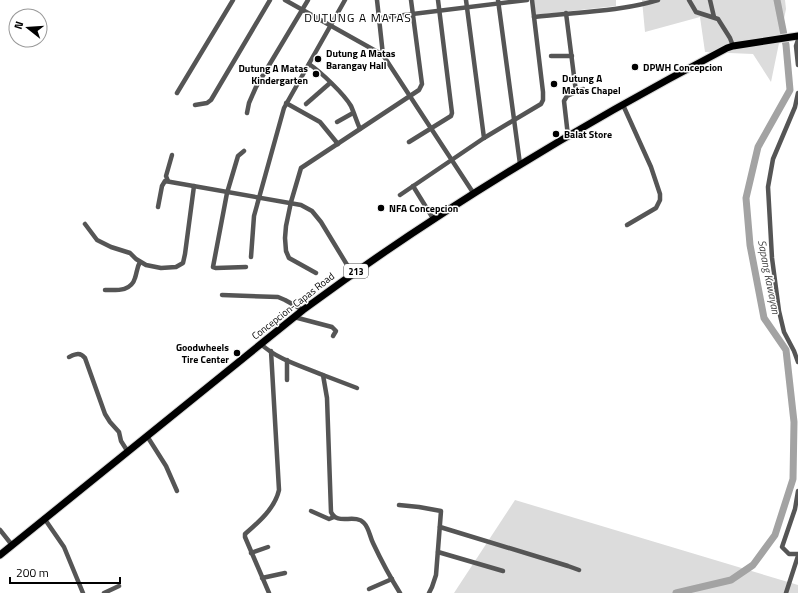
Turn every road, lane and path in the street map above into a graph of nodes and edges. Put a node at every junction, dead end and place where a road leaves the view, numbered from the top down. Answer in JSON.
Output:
{"nodes":[{"id":1,"x":233,"y":0,"type":"edge"},
{"id":2,"x":270,"y":0,"type":"edge"},
{"id":3,"x":285,"y":0,"type":"edge"},
{"id":4,"x":308,"y":0,"type":"edge"},
{"id":5,"x":345,"y":0,"type":"edge"},
{"id":6,"x":377,"y":0,"type":"edge"},
{"id":7,"x":411,"y":0,"type":"edge"},
{"id":8,"x":438,"y":0,"type":"edge"},
{"id":9,"x":466,"y":0,"type":"edge"},
{"id":10,"x":527,"y":0,"type":"edge"},
{"id":11,"x":532,"y":0,"type":"edge"},
{"id":12,"x":658,"y":0,"type":"edge"},
{"id":13,"x":689,"y":0,"type":"edge"},
{"id":14,"x":710,"y":0,"type":"edge"},
{"id":15,"x":499,"y":2,"type":"edge"},
{"id":16,"x":467,"y":8,"type":"junction"},
{"id":17,"x":302,"y":10,"type":"junction"},
{"id":18,"x":440,"y":12,"type":"junction"},
{"id":19,"x":566,"y":13,"type":"junction"},
{"id":20,"x":413,"y":15,"type":"junction"},
{"id":21,"x":534,"y":17,"type":"junction"},
{"id":22,"x":714,"y":17,"type":"junction"},
{"id":23,"x":380,"y":18,"type":"junction"},
{"id":24,"x":330,"y":26,"type":"junction"},
{"id":25,"x":797,"y":37,"type":"edge"},
{"id":26,"x":733,"y":46,"type":"junction"},
{"id":27,"x":383,"y":55,"type":"junction"},
{"id":28,"x":550,"y":56,"type":"dead end"},
{"id":29,"x":572,"y":56,"type":"junction"},
{"id":30,"x":309,"y":64,"type":"junction"},
{"id":31,"x":798,"y":65,"type":"edge"},
{"id":32,"x":330,"y":83,"type":"junction"},
{"id":33,"x":583,"y":89,"type":"dead end"},
{"id":34,"x":576,"y":92,"type":"junction"},
{"id":35,"x":177,"y":93,"type":"dead end"},
{"id":36,"x":798,"y":93,"type":"edge"},
{"id":37,"x":409,"y":97,"type":"junction"},
{"id":38,"x":286,"y":103,"type":"junction"},
{"id":39,"x":306,"y":104,"type":"dead end"},
{"id":40,"x":195,"y":105,"type":"dead end"},
{"id":41,"x":623,"y":105,"type":"junction"},
{"id":42,"x":247,"y":113,"type":"dead end"},
{"id":43,"x":353,"y":113,"type":"junction"},
{"id":44,"x":515,"y":120,"type":"junction"},
{"id":45,"x":337,"y":122,"type":"dead end"},
{"id":46,"x":431,"y":128,"type":"junction"},
{"id":47,"x":360,"y":129,"type":"junction"},
{"id":48,"x":568,"y":136,"type":"junction"},
{"id":49,"x":484,"y":138,"type":"junction"},
{"id":50,"x":409,"y":142,"type":"dead end"},
{"id":51,"x":338,"y":144,"type":"junction"},
{"id":52,"x":244,"y":151,"type":"dead end"},
{"id":53,"x":172,"y":155,"type":"dead end"},
{"id":54,"x":451,"y":161,"type":"junction"},
{"id":55,"x":520,"y":164,"type":"junction"},
{"id":56,"x":168,"y":182,"type":"junction"},
{"id":57,"x":194,"y":186,"type":"junction"},
{"id":58,"x":413,"y":186,"type":"junction"},
{"id":59,"x":227,"y":193,"type":"junction"},
{"id":60,"x":474,"y":194,"type":"junction"},
{"id":61,"x":400,"y":195,"type":"dead end"},
{"id":62,"x":260,"y":197,"type":"junction"},
{"id":63,"x":291,"y":202,"type":"junction"},
{"id":64,"x":158,"y":207,"type":"dead end"},
{"id":65,"x":434,"y":220,"type":"junction"},
{"id":66,"x":85,"y":224,"type":"dead end"},
{"id":67,"x":627,"y":225,"type":"dead end"},
{"id":68,"x":251,"y":257,"type":"dead end"},
{"id":69,"x":140,"y":262,"type":"junction"},
{"id":70,"x":246,"y":267,"type":"dead end"},
{"id":71,"x":316,"y":273,"type":"dead end"},
{"id":72,"x":352,"y":273,"type":"junction"},
{"id":73,"x":105,"y":290,"type":"dead end"},
{"id":74,"x":222,"y":295,"type":"dead end"},
{"id":75,"x":303,"y":310,"type":"junction"},
{"id":76,"x":294,"y":317,"type":"junction"},
{"id":77,"x":333,"y":336,"type":"dead end"},
{"id":78,"x":261,"y":344,"type":"junction"},
{"id":79,"x":271,"y":351,"type":"junction"},
{"id":80,"x":69,"y":357,"type":"dead end"},
{"id":81,"x":287,"y":360,"type":"junction"},
{"id":82,"x":798,"y":362,"type":"edge"},
{"id":83,"x":323,"y":375,"type":"junction"},
{"id":84,"x":287,"y":380,"type":"dead end"},
{"id":85,"x":357,"y":388,"type":"dead end"},
{"id":86,"x":147,"y":436,"type":"junction"},
{"id":87,"x":128,"y":452,"type":"junction"},
{"id":88,"x":177,"y":490,"type":"dead end"},
{"id":89,"x":798,"y":491,"type":"edge"},
{"id":90,"x":399,"y":505,"type":"dead end"},
{"id":91,"x":310,"y":511,"type":"dead end"},
{"id":92,"x":334,"y":517,"type":"junction"},
{"id":93,"x":44,"y":518,"type":"junction"},
{"id":94,"x":440,"y":527,"type":"junction"},
{"id":95,"x":0,"y":530,"type":"edge"},
{"id":96,"x":12,"y":545,"type":"junction"},
{"id":97,"x":268,"y":547,"type":"dead end"},
{"id":98,"x":438,"y":552,"type":"junction"},
{"id":99,"x":251,"y":553,"type":"junction"},
{"id":100,"x":0,"y":555,"type":"edge"},
{"id":101,"x":798,"y":555,"type":"edge"},
{"id":102,"x":796,"y":567,"type":"edge"},
{"id":103,"x":579,"y":570,"type":"dead end"},
{"id":104,"x":503,"y":571,"type":"dead end"},
{"id":105,"x":285,"y":573,"type":"dead end"},
{"id":106,"x":262,"y":578,"type":"junction"},
{"id":107,"x":392,"y":579,"type":"junction"},
{"id":108,"x":119,"y":586,"type":"dead end"},
{"id":109,"x":369,"y":589,"type":"dead end"},
{"id":110,"x":83,"y":593,"type":"edge"},
{"id":111,"x":104,"y":593,"type":"edge"},
{"id":112,"x":269,"y":593,"type":"edge"},
{"id":113,"x":400,"y":593,"type":"edge"},
{"id":114,"x":429,"y":593,"type":"edge"},
{"id":115,"x":786,"y":593,"type":"edge"}],
"edges":[{"from":1,"to":35,"type":"street"},
{"from":2,"to":40,"type":"street"},
{"from":3,"to":17,"type":"street"},
{"from":4,"to":17,"type":"street"},
{"from":5,"to":24,"type":"street"},
{"from":6,"to":23,"type":"street"},
{"from":7,"to":20,"type":"street"},
{"from":8,"to":18,"type":"street"},
{"from":9,"to":16,"type":"street"},
{"from":10,"to":15,"type":"street"},
{"from":11,"to":21,"type":"street"},
{"from":12,"to":19,"type":"street"},
{"from":13,"to":22,"type":"street"},
{"from":14,"to":22,"type":"street"},
{"from":15,"to":16,"type":"street"},
{"from":15,"to":44,"type":"street"},
{"from":16,"to":18,"type":"street"},
{"from":16,"to":49,"type":"street"},
{"from":17,"to":24,"type":"street"},
{"from":17,"to":42,"type":"street"},
{"from":18,"to":20,"type":"street"},
{"from":18,"to":46,"type":"street"},
{"from":19,"to":21,"type":"street"},
{"from":19,"to":29,"type":"street"},
{"from":20,"to":23,"type":"street"},
{"from":20,"to":37,"type":"street"},
{"from":21,"to":44,"type":"street"},
{"from":22,"to":26,"type":"street"},
{"from":23,"to":27,"type":"street"},
{"from":24,"to":27,"type":"street"},
{"from":24,"to":30,"type":"street"},
{"from":25,"to":26,"type":"main road","name":"Concepcion-Capas Road","number":"213"},
{"from":25,"to":31,"type":"street"},
{"from":26,"to":41,"type":"main road","name":"Concepcion-Capas Road","number":"213"},
{"from":27,"to":37,"type":"street"},
{"from":28,"to":29,"type":"street"},
{"from":29,"to":34,"type":"street"},
{"from":30,"to":32,"type":"street"},
{"from":30,"to":38,"type":"street"},
{"from":32,"to":39,"type":"street"},
{"from":32,"to":43,"type":"street"},
{"from":33,"to":34,"type":"street"},
{"from":34,"to":48,"type":"street"},
{"from":36,"to":82,"type":"street"},
{"from":37,"to":46,"type":"street"},
{"from":37,"to":47,"type":"street"},
{"from":38,"to":51,"type":"street"},
{"from":38,"to":62,"type":"street"},
{"from":41,"to":48,"type":"main road","name":"Concepcion-Capas Road","number":"213"},
{"from":41,"to":67,"type":"street"},
{"from":43,"to":45,"type":"street"},
{"from":43,"to":47,"type":"street"},
{"from":44,"to":49,"type":"street"},
{"from":44,"to":55,"type":"street"},
{"from":46,"to":50,"type":"street"},
{"from":46,"to":54,"type":"street"},
{"from":47,"to":51,"type":"street"},
{"from":48,"to":55,"type":"main road","name":"Concepcion-Capas Road","number":"213"},
{"from":49,"to":54,"type":"street"},
{"from":51,"to":63,"type":"street"},
{"from":52,"to":59,"type":"street"},
{"from":53,"to":56,"type":"street"},
{"from":54,"to":58,"type":"street"},
{"from":54,"to":60,"type":"street"},
{"from":55,"to":60,"type":"main road","name":"Concepcion-Capas Road","number":"213"},
{"from":56,"to":57,"type":"street"},
{"from":56,"to":64,"type":"street"},
{"from":57,"to":59,"type":"street"},
{"from":57,"to":69,"type":"street"},
{"from":58,"to":61,"type":"street"},
{"from":58,"to":65,"type":"street"},
{"from":59,"to":62,"type":"street"},
{"from":59,"to":70,"type":"street"},
{"from":60,"to":65,"type":"main road","name":"Concepcion-Capas Road","number":"213"},
{"from":62,"to":63,"type":"street"},
{"from":62,"to":68,"type":"street"},
{"from":63,"to":71,"type":"street"},
{"from":63,"to":72,"type":"street"},
{"from":65,"to":72,"type":"main road","name":"Concepcion-Capas Road","number":"213"},
{"from":66,"to":69,"type":"street"},
{"from":69,"to":73,"type":"street"},
{"from":72,"to":75,"type":"main road","name":"Concepcion-Capas Road","number":"213"},
{"from":74,"to":75,"type":"street"},
{"from":75,"to":76,"type":"main road","name":"Concepcion-Capas Road","number":"213"},
{"from":76,"to":77,"type":"street"},
{"from":76,"to":78,"type":"main road","name":"Concepcion-Capas Road","number":"213"},
{"from":78,"to":79,"type":"street"},
{"from":78,"to":86,"type":"main road","name":"Concepcion-Capas Road","number":"213"},
{"from":79,"to":81,"type":"street"},
{"from":79,"to":99,"type":"street"},
{"from":80,"to":87,"type":"street"},
{"from":81,"to":83,"type":"street"},
{"from":81,"to":84,"type":"street"},
{"from":83,"to":85,"type":"street"},
{"from":83,"to":92,"type":"street"},
{"from":86,"to":87,"type":"main road","name":"Concepcion-Capas Road","number":"213"},
{"from":86,"to":88,"type":"street"},
{"from":87,"to":93,"type":"main road","name":"Concepcion-Capas Road","number":"213"},
{"from":89,"to":101,"type":"street"},
{"from":90,"to":94,"type":"street"},
{"from":91,"to":92,"type":"street"},
{"from":92,"to":107,"type":"street"},
{"from":93,"to":96,"type":"main road","name":"Concepcion-Capas Road","number":"213"},
{"from":93,"to":110,"type":"street"},
{"from":94,"to":98,"type":"street"},
{"from":94,"to":103,"type":"street"},
{"from":95,"to":96,"type":"street"},
{"from":96,"to":100,"type":"main road","name":"Concepcion-Capas Road","number":"213"},
{"from":97,"to":99,"type":"street"},
{"from":98,"to":104,"type":"street"},
{"from":98,"to":114,"type":"street"},
{"from":99,"to":106,"type":"street"},
{"from":101,"to":102,"type":"street"},
{"from":102,"to":115,"type":"street"},
{"from":105,"to":106,"type":"street"},
{"from":106,"to":112,"type":"street"},
{"from":107,"to":109,"type":"street"},
{"from":107,"to":113,"type":"street"},
{"from":108,"to":111,"type":"street"}]}
